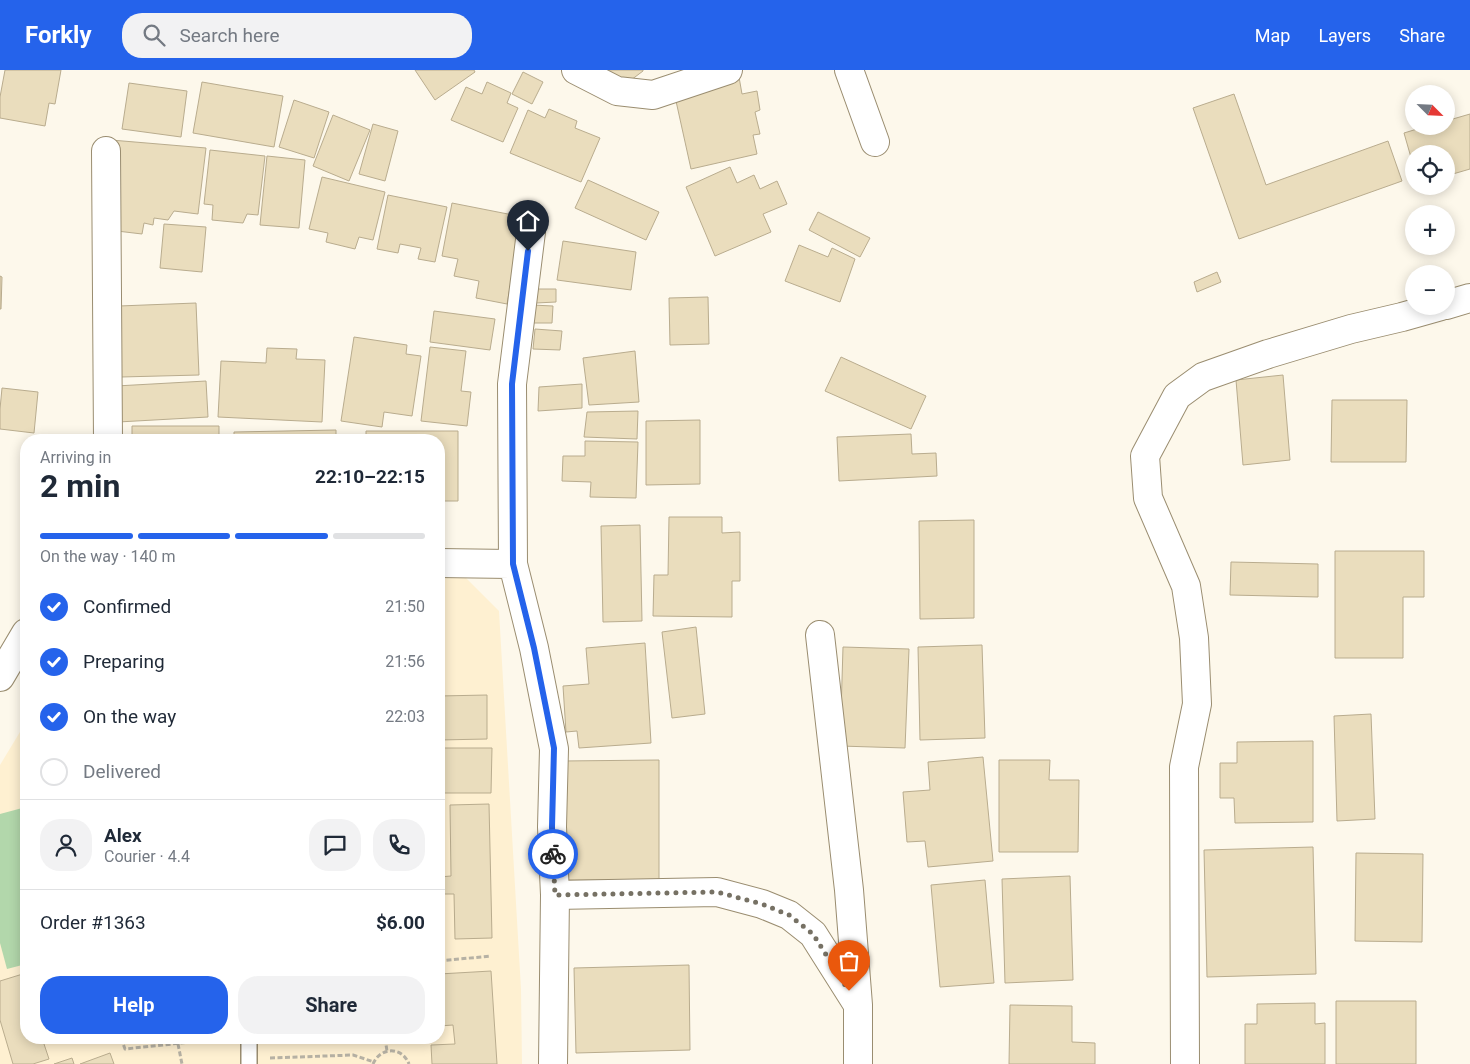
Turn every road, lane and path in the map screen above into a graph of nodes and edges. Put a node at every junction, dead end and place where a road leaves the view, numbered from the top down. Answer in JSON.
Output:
{"nodes":[{"id":1,"x":576,"y":70,"type":"edge"},
{"id":2,"x":728,"y":70,"type":"edge"},
{"id":3,"x":848,"y":70,"type":"edge"},
{"id":4,"x":875,"y":142,"type":"dead end"},
{"id":5,"x":106,"y":151,"type":"dead end"},
{"id":6,"x":531,"y":232,"type":"dead end"},
{"id":7,"x":1470,"y":298,"type":"edge"},
{"id":8,"x":1455,"y":302,"type":"edge"},
{"id":9,"x":1412,"y":315,"type":"edge"},
{"id":10,"x":108,"y":434,"type":"edge"},
{"id":11,"x":445,"y":563,"type":"edge"},
{"id":12,"x":513,"y":564,"type":"junction"},
{"id":13,"x":820,"y":634,"type":"dead end"},
{"id":14,"x":20,"y":643,"type":"edge"},
{"id":15,"x":0,"y":678,"type":"edge"},
{"id":16,"x":555,"y":895,"type":"junction"},
{"id":17,"x":491,"y":956,"type":"dead end"},
{"id":18,"x":445,"y":960,"type":"edge"},
{"id":19,"x":858,"y":1005,"type":"junction"},
{"id":20,"x":122,"y":1044,"type":"edge"},
{"id":21,"x":178,"y":1044,"type":"joint"},
{"id":22,"x":249,"y":1044,"type":"edge"},
{"id":23,"x":386,"y":1044,"type":"edge"},
{"id":24,"x":387,"y":1050,"type":"junction"},
{"id":25,"x":249,"y":1061,"type":"edge"},
{"id":26,"x":373,"y":1063,"type":"edge"},
{"id":27,"x":182,"y":1064,"type":"edge"},
{"id":28,"x":409,"y":1064,"type":"edge"},
{"id":29,"x":553,"y":1064,"type":"edge"},
{"id":30,"x":858,"y":1064,"type":"edge"},
{"id":31,"x":1185,"y":1064,"type":"edge"}],
"edges":[{"from":1,"to":2,"type":"street"},
{"from":3,"to":4,"type":"street"},
{"from":5,"to":10,"type":"street"},
{"from":6,"to":12,"type":"street"},
{"from":7,"to":8,"type":"street"},
{"from":9,"to":31,"type":"street"},
{"from":11,"to":12,"type":"street"},
{"from":12,"to":16,"type":"street"},
{"from":13,"to":19,"type":"street"},
{"from":14,"to":15,"type":"street"},
{"from":16,"to":19,"type":"street"},
{"from":16,"to":29,"type":"street"},
{"from":17,"to":18,"type":"path"},
{"from":19,"to":30,"type":"street"},
{"from":20,"to":21,"type":"path"},
{"from":21,"to":27,"type":"path"},
{"from":22,"to":25,"type":"lane"},
{"from":23,"to":24,"type":"path"},
{"from":24,"to":26,"type":"path"},
{"from":24,"to":28,"type":"path"},
{"from":25,"to":26,"type":"path"}]}
